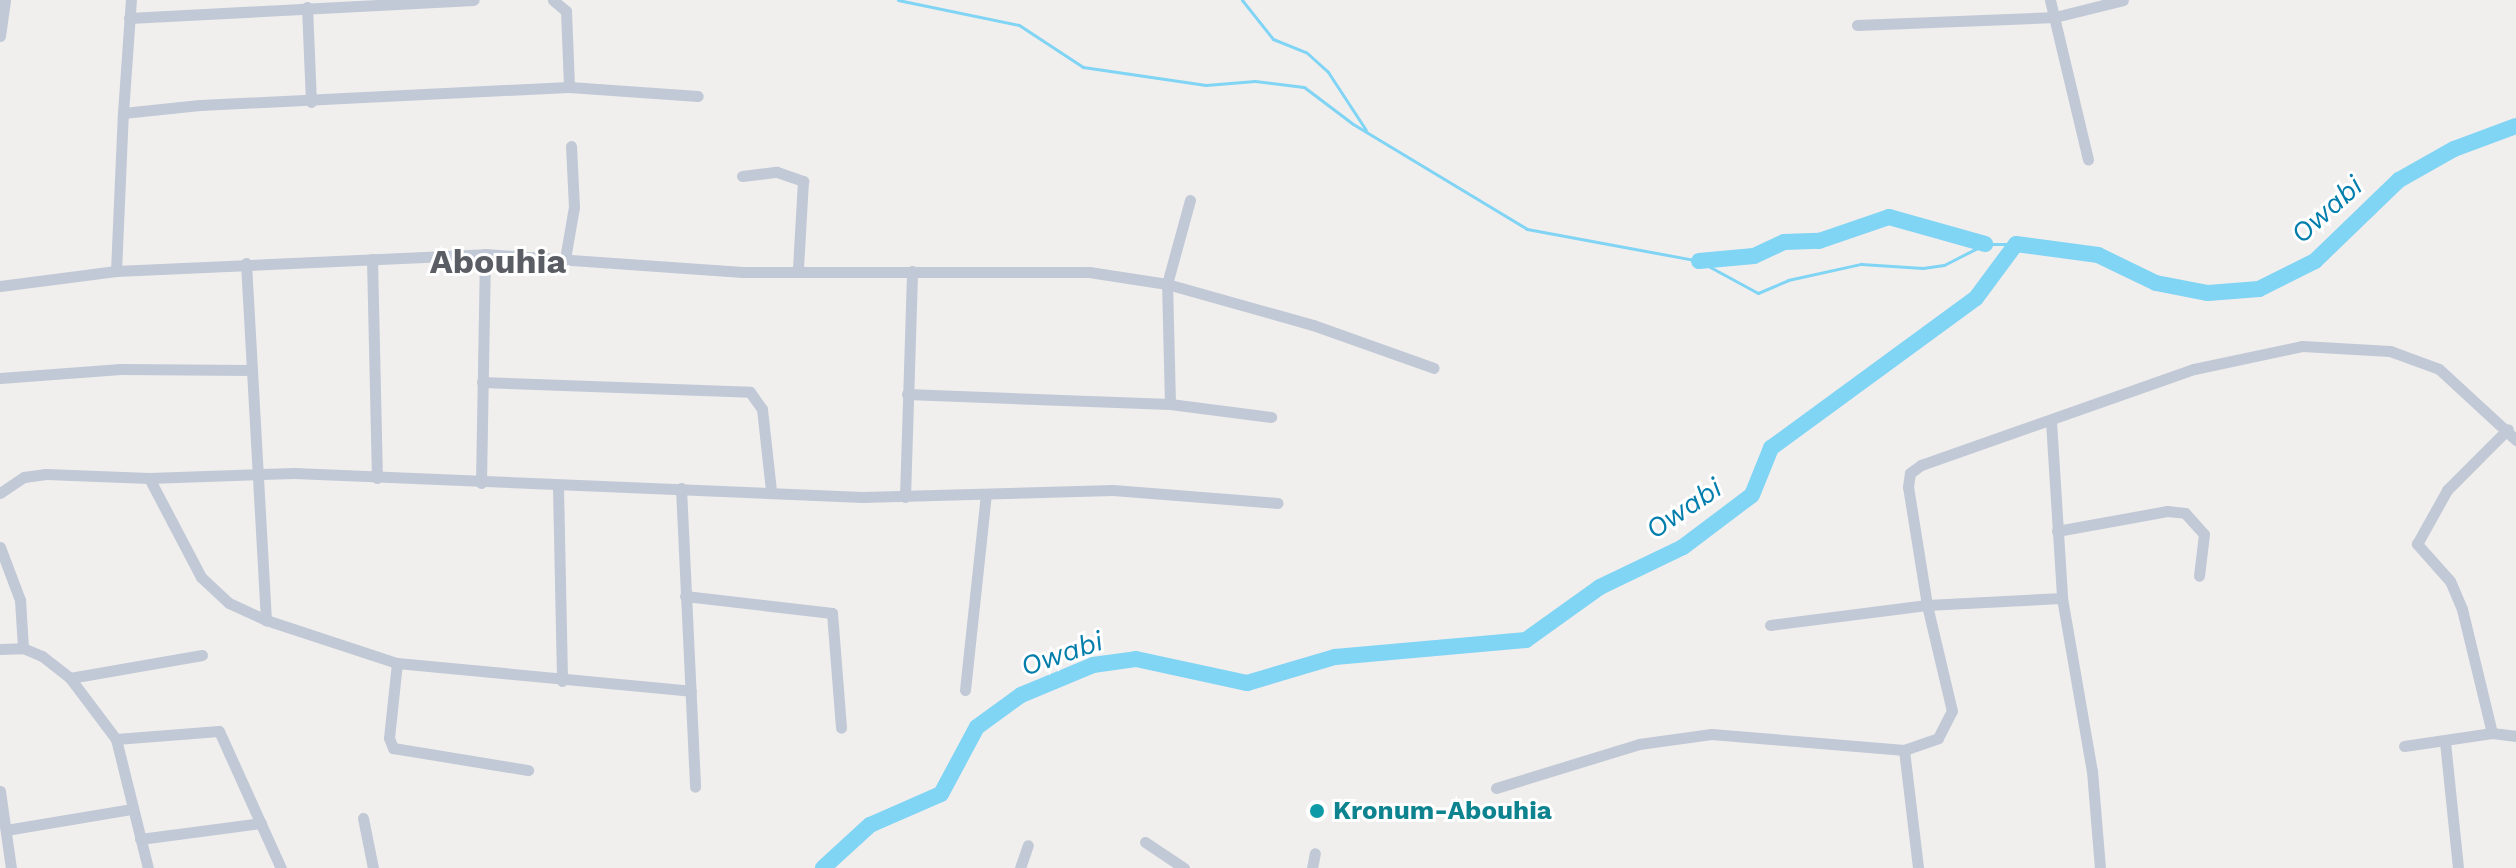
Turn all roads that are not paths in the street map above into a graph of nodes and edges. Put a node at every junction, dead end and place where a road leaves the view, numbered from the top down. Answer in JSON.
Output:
{"nodes":[{"id":1,"x":5,"y":0,"type":"edge"},
{"id":2,"x":131,"y":0,"type":"edge"},
{"id":3,"x":474,"y":0,"type":"edge"},
{"id":4,"x":553,"y":0,"type":"edge"},
{"id":5,"x":2050,"y":0,"type":"edge"},
{"id":6,"x":2123,"y":0,"type":"edge"},
{"id":7,"x":307,"y":7,"type":"junction"},
{"id":8,"x":2055,"y":17,"type":"junction"},
{"id":9,"x":129,"y":18,"type":"junction"},
{"id":10,"x":1857,"y":25,"type":"dead end"},
{"id":11,"x":0,"y":36,"type":"edge"},
{"id":12,"x":569,"y":87,"type":"junction"},
{"id":13,"x":698,"y":96,"type":"dead end"},
{"id":14,"x":311,"y":102,"type":"junction"},
{"id":15,"x":123,"y":113,"type":"junction"},
{"id":16,"x":571,"y":146,"type":"dead end"},
{"id":17,"x":2088,"y":160,"type":"dead end"},
{"id":18,"x":742,"y":176,"type":"dead end"},
{"id":19,"x":1190,"y":200,"type":"dead end"},
{"id":20,"x":485,"y":254,"type":"junction"},
{"id":21,"x":372,"y":259,"type":"junction"},
{"id":22,"x":565,"y":259,"type":"junction"},
{"id":23,"x":246,"y":263,"type":"junction"},
{"id":24,"x":798,"y":269,"type":"junction"},
{"id":25,"x":116,"y":271,"type":"junction"},
{"id":26,"x":912,"y":271,"type":"junction"},
{"id":27,"x":1167,"y":284,"type":"junction"},
{"id":28,"x":0,"y":286,"type":"edge"},
{"id":29,"x":1434,"y":368,"type":"dead end"},
{"id":30,"x":252,"y":370,"type":"junction"},
{"id":31,"x":0,"y":378,"type":"edge"},
{"id":32,"x":482,"y":382,"type":"junction"},
{"id":33,"x":907,"y":394,"type":"junction"},
{"id":34,"x":1170,"y":404,"type":"junction"},
{"id":35,"x":1271,"y":417,"type":"dead end"},
{"id":36,"x":2051,"y":421,"type":"junction"},
{"id":37,"x":2508,"y":429,"type":"junction"},
{"id":38,"x":2516,"y":440,"type":"edge"},
{"id":39,"x":259,"y":473,"type":"junction"},
{"id":40,"x":149,"y":478,"type":"junction"},
{"id":41,"x":377,"y":478,"type":"junction"},
{"id":42,"x":481,"y":483,"type":"junction"},
{"id":43,"x":558,"y":487,"type":"junction"},
{"id":44,"x":681,"y":488,"type":"junction"},
{"id":45,"x":771,"y":491,"type":"junction"},
{"id":46,"x":0,"y":493,"type":"edge"},
{"id":47,"x":986,"y":495,"type":"junction"},
{"id":48,"x":905,"y":497,"type":"junction"},
{"id":49,"x":1277,"y":503,"type":"dead end"},
{"id":50,"x":2057,"y":531,"type":"junction"},
{"id":51,"x":0,"y":547,"type":"edge"},
{"id":52,"x":2199,"y":576,"type":"dead end"},
{"id":53,"x":685,"y":596,"type":"junction"},
{"id":54,"x":2062,"y":598,"type":"junction"},
{"id":55,"x":1927,"y":605,"type":"junction"},
{"id":56,"x":266,"y":620,"type":"junction"},
{"id":57,"x":1770,"y":625,"type":"dead end"},
{"id":58,"x":23,"y":648,"type":"junction"},
{"id":59,"x":0,"y":649,"type":"edge"},
{"id":60,"x":202,"y":655,"type":"dead end"},
{"id":61,"x":397,"y":663,"type":"junction"},
{"id":62,"x":70,"y":678,"type":"junction"},
{"id":63,"x":562,"y":681,"type":"junction"},
{"id":64,"x":965,"y":690,"type":"dead end"},
{"id":65,"x":691,"y":691,"type":"junction"},
{"id":66,"x":841,"y":728,"type":"dead end"},
{"id":67,"x":2492,"y":733,"type":"junction"},
{"id":68,"x":2516,"y":736,"type":"edge"},
{"id":69,"x":116,"y":739,"type":"junction"},
{"id":70,"x":2445,"y":742,"type":"junction"},
{"id":71,"x":2404,"y":746,"type":"dead end"},
{"id":72,"x":1904,"y":750,"type":"junction"},
{"id":73,"x":528,"y":770,"type":"dead end"},
{"id":74,"x":695,"y":787,"type":"dead end"},
{"id":75,"x":1496,"y":788,"type":"dead end"},
{"id":76,"x":0,"y":791,"type":"edge"},
{"id":77,"x":132,"y":809,"type":"junction"},
{"id":78,"x":363,"y":818,"type":"dead end"},
{"id":79,"x":261,"y":823,"type":"junction"},
{"id":80,"x":6,"y":830,"type":"junction"},
{"id":81,"x":140,"y":839,"type":"junction"},
{"id":82,"x":1145,"y":842,"type":"dead end"},
{"id":83,"x":1028,"y":845,"type":"dead end"},
{"id":84,"x":1315,"y":853,"type":"dead end"},
{"id":85,"x":11,"y":868,"type":"edge"},
{"id":86,"x":148,"y":868,"type":"edge"},
{"id":87,"x":281,"y":868,"type":"edge"},
{"id":88,"x":373,"y":868,"type":"edge"},
{"id":89,"x":1020,"y":868,"type":"edge"},
{"id":90,"x":1184,"y":868,"type":"edge"},
{"id":91,"x":1312,"y":868,"type":"edge"},
{"id":92,"x":1918,"y":868,"type":"edge"},
{"id":93,"x":2100,"y":868,"type":"edge"},
{"id":94,"x":2458,"y":868,"type":"edge"}],
"edges":[{"from":1,"to":11,"type":"street"},
{"from":2,"to":9,"type":"street"},
{"from":3,"to":7,"type":"street"},
{"from":4,"to":12,"type":"street"},
{"from":5,"to":8,"type":"street"},
{"from":6,"to":8,"type":"street"},
{"from":7,"to":9,"type":"street"},
{"from":7,"to":14,"type":"street"},
{"from":8,"to":10,"type":"street"},
{"from":8,"to":17,"type":"street"},
{"from":9,"to":15,"type":"street"},
{"from":12,"to":13,"type":"street"},
{"from":12,"to":14,"type":"street"},
{"from":14,"to":15,"type":"street"},
{"from":15,"to":25,"type":"street"},
{"from":16,"to":22,"type":"street"},
{"from":18,"to":24,"type":"street"},
{"from":19,"to":27,"type":"street"},
{"from":20,"to":21,"type":"street"},
{"from":20,"to":22,"type":"street"},
{"from":20,"to":32,"type":"street"},
{"from":21,"to":23,"type":"street"},
{"from":21,"to":41,"type":"street"},
{"from":22,"to":24,"type":"street"},
{"from":23,"to":25,"type":"street"},
{"from":23,"to":30,"type":"street"},
{"from":24,"to":26,"type":"street"},
{"from":25,"to":28,"type":"street"},
{"from":26,"to":27,"type":"street"},
{"from":26,"to":33,"type":"street"},
{"from":27,"to":29,"type":"street"},
{"from":27,"to":34,"type":"street"},
{"from":30,"to":31,"type":"street"},
{"from":30,"to":39,"type":"street"},
{"from":32,"to":42,"type":"street"},
{"from":32,"to":45,"type":"street"},
{"from":33,"to":34,"type":"street"},
{"from":33,"to":48,"type":"street"},
{"from":34,"to":35,"type":"street"},
{"from":36,"to":37,"type":"street"},
{"from":36,"to":50,"type":"street"},
{"from":36,"to":55,"type":"street"},
{"from":37,"to":38,"type":"street"},
{"from":37,"to":67,"type":"street"},
{"from":39,"to":40,"type":"street"},
{"from":39,"to":41,"type":"street"},
{"from":39,"to":56,"type":"street"},
{"from":40,"to":46,"type":"street"},
{"from":40,"to":56,"type":"street"},
{"from":41,"to":42,"type":"street"},
{"from":42,"to":43,"type":"street"},
{"from":43,"to":44,"type":"street"},
{"from":43,"to":63,"type":"street"},
{"from":44,"to":45,"type":"street"},
{"from":44,"to":53,"type":"street"},
{"from":45,"to":48,"type":"street"},
{"from":47,"to":48,"type":"street"},
{"from":47,"to":49,"type":"street"},
{"from":47,"to":64,"type":"street"},
{"from":50,"to":52,"type":"street"},
{"from":50,"to":54,"type":"street"},
{"from":51,"to":58,"type":"street"},
{"from":53,"to":65,"type":"street"},
{"from":53,"to":66,"type":"street"},
{"from":54,"to":55,"type":"street"},
{"from":54,"to":93,"type":"street"},
{"from":55,"to":57,"type":"street"},
{"from":55,"to":72,"type":"street"},
{"from":56,"to":61,"type":"street"},
{"from":58,"to":59,"type":"street"},
{"from":58,"to":62,"type":"street"},
{"from":60,"to":62,"type":"street"},
{"from":61,"to":63,"type":"street"},
{"from":61,"to":73,"type":"street"},
{"from":62,"to":69,"type":"street"},
{"from":63,"to":65,"type":"street"},
{"from":65,"to":74,"type":"street"},
{"from":67,"to":68,"type":"street"},
{"from":67,"to":70,"type":"street"},
{"from":69,"to":77,"type":"street"},
{"from":69,"to":79,"type":"street"},
{"from":70,"to":71,"type":"street"},
{"from":70,"to":94,"type":"street"},
{"from":72,"to":75,"type":"street"},
{"from":72,"to":92,"type":"street"},
{"from":76,"to":80,"type":"street"},
{"from":77,"to":80,"type":"street"},
{"from":77,"to":81,"type":"street"},
{"from":78,"to":88,"type":"street"},
{"from":79,"to":81,"type":"street"},
{"from":79,"to":87,"type":"street"},
{"from":80,"to":85,"type":"street"},
{"from":81,"to":86,"type":"street"},
{"from":82,"to":90,"type":"street"},
{"from":83,"to":89,"type":"street"},
{"from":84,"to":91,"type":"street"}]}
